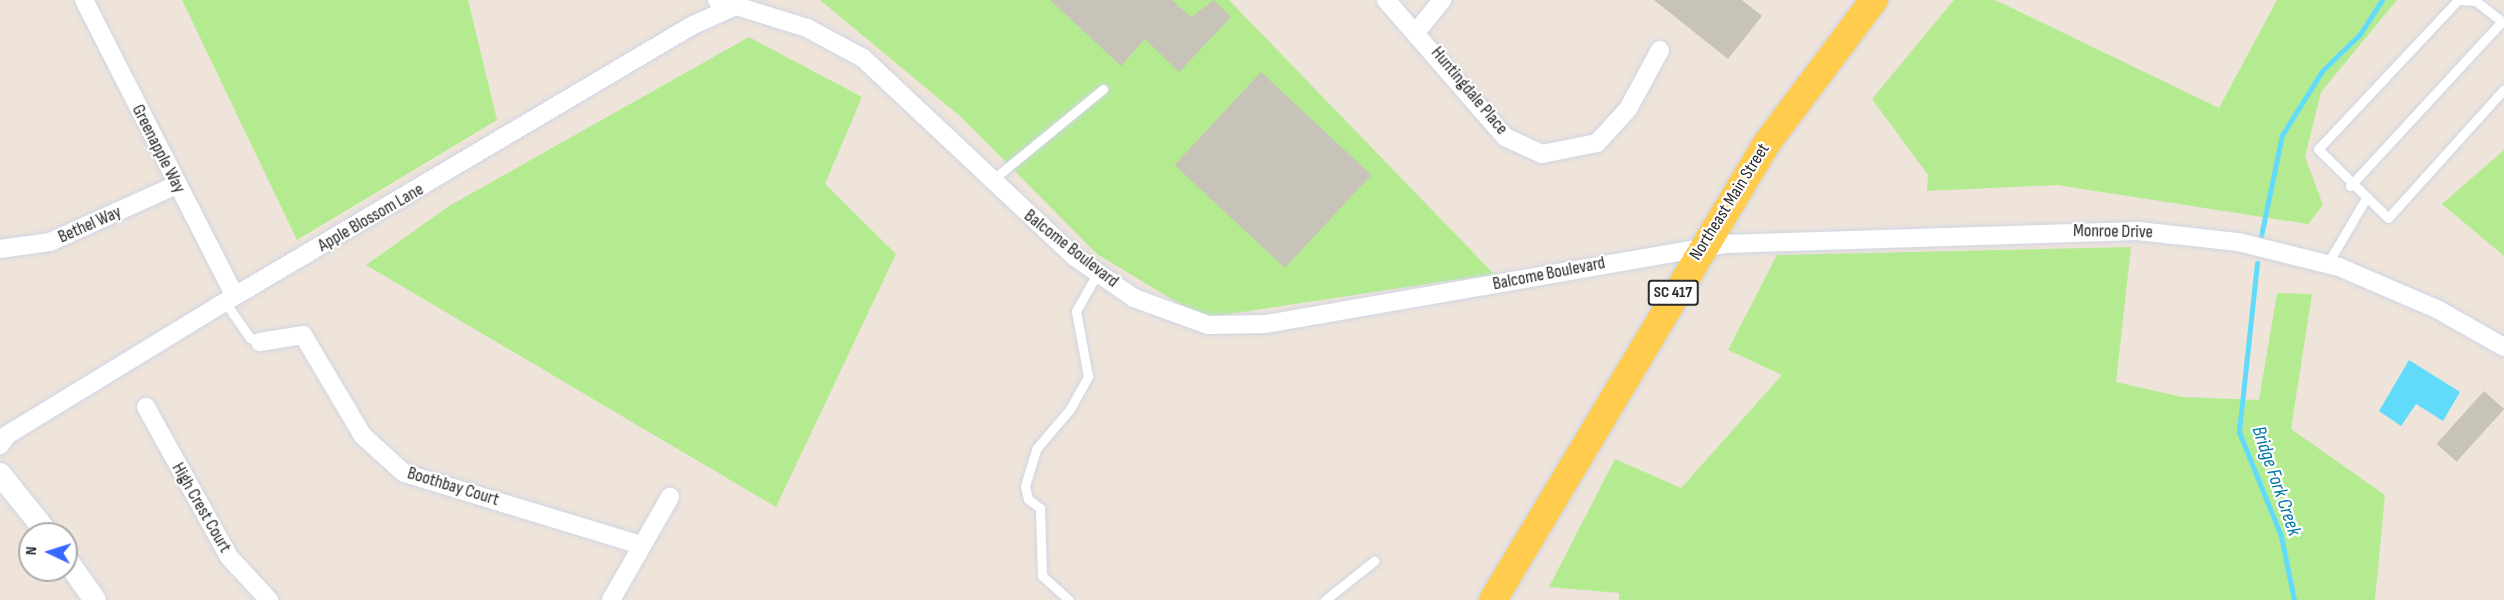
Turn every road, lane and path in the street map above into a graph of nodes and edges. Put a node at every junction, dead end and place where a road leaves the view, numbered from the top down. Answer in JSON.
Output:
{"nodes":[{"id":1,"x":84,"y":0,"type":"edge"},
{"id":2,"x":717,"y":0,"type":"edge"},
{"id":3,"x":1386,"y":0,"type":"edge"},
{"id":4,"x":1442,"y":0,"type":"edge"},
{"id":5,"x":1874,"y":0,"type":"edge"},
{"id":6,"x":741,"y":4,"type":"edge"},
{"id":7,"x":2503,"y":22,"type":"edge"},
{"id":8,"x":1417,"y":31,"type":"junction"},
{"id":9,"x":1660,"y":50,"type":"dead end"},
{"id":10,"x":1103,"y":89,"type":"dead end"},
{"id":11,"x":2504,"y":89,"type":"edge"},
{"id":12,"x":989,"y":182,"type":"junction"},
{"id":13,"x":176,"y":185,"type":"junction"},
{"id":14,"x":2350,"y":186,"type":"junction"},
{"id":15,"x":2365,"y":200,"type":"junction"},
{"id":16,"x":0,"y":249,"type":"edge"},
{"id":17,"x":1700,"y":249,"type":"junction"},
{"id":18,"x":2328,"y":263,"type":"junction"},
{"id":19,"x":1097,"y":274,"type":"junction"},
{"id":20,"x":230,"y":299,"type":"junction"},
{"id":21,"x":260,"y":342,"type":"joint"},
{"id":22,"x":2504,"y":347,"type":"edge"},
{"id":23,"x":146,"y":407,"type":"dead end"},
{"id":24,"x":0,"y":445,"type":"edge"},
{"id":25,"x":0,"y":474,"type":"edge"},
{"id":26,"x":670,"y":497,"type":"dead end"},
{"id":27,"x":38,"y":522,"type":"edge"},
{"id":28,"x":641,"y":545,"type":"junction"},
{"id":29,"x":1374,"y":561,"type":"dead end"},
{"id":30,"x":78,"y":576,"type":"edge"},
{"id":31,"x":95,"y":600,"type":"edge"},
{"id":32,"x":269,"y":600,"type":"edge"},
{"id":33,"x":611,"y":600,"type":"edge"},
{"id":34,"x":1069,"y":600,"type":"edge"},
{"id":35,"x":1325,"y":600,"type":"edge"},
{"id":36,"x":1493,"y":600,"type":"edge"}],
"edges":[{"from":1,"to":13,"type":"street","name":"Greenapple Way"},
{"from":2,"to":6,"type":"street","name":"Balcome Boulevard"},
{"from":3,"to":8,"type":"street","name":"Huntingdale Place"},
{"from":4,"to":8,"type":"street"},
{"from":5,"to":17,"type":"main road","name":"Northeast Main Street","number":"SC 417"},
{"from":6,"to":12,"type":"street","name":"Balcome Boulevard"},
{"from":6,"to":20,"type":"street","name":"Apple Blossom Lane"},
{"from":7,"to":14,"type":"lane"},
{"from":7,"to":14,"type":"lane"},
{"from":8,"to":9,"type":"street","name":"Huntingdale Place"},
{"from":10,"to":12,"type":"lane"},
{"from":11,"to":15,"type":"lane"},
{"from":12,"to":19,"type":"street","name":"Balcome Boulevard"},
{"from":13,"to":16,"type":"street","name":"Bethel Way"},
{"from":13,"to":20,"type":"street","name":"Greenapple Way"},
{"from":14,"to":15,"type":"lane"},
{"from":15,"to":18,"type":"lane"},
{"from":17,"to":18,"type":"street","name":"Monroe Drive"},
{"from":17,"to":19,"type":"street","name":"Balcome Boulevard"},
{"from":17,"to":36,"type":"main road","name":"Northeast Main Street","number":"SC 417"},
{"from":18,"to":22,"type":"street","name":"Monroe Drive"},
{"from":19,"to":34,"type":"lane"},
{"from":20,"to":21,"type":"lane"},
{"from":20,"to":24,"type":"street","name":"Apple Blossom Lane"},
{"from":21,"to":28,"type":"street","name":"Boothbay Court"},
{"from":23,"to":32,"type":"street","name":"High Crest Court"},
{"from":25,"to":27,"type":"street"},
{"from":26,"to":28,"type":"street"},
{"from":28,"to":33,"type":"street"},
{"from":29,"to":35,"type":"lane"},
{"from":30,"to":31,"type":"street"}]}
